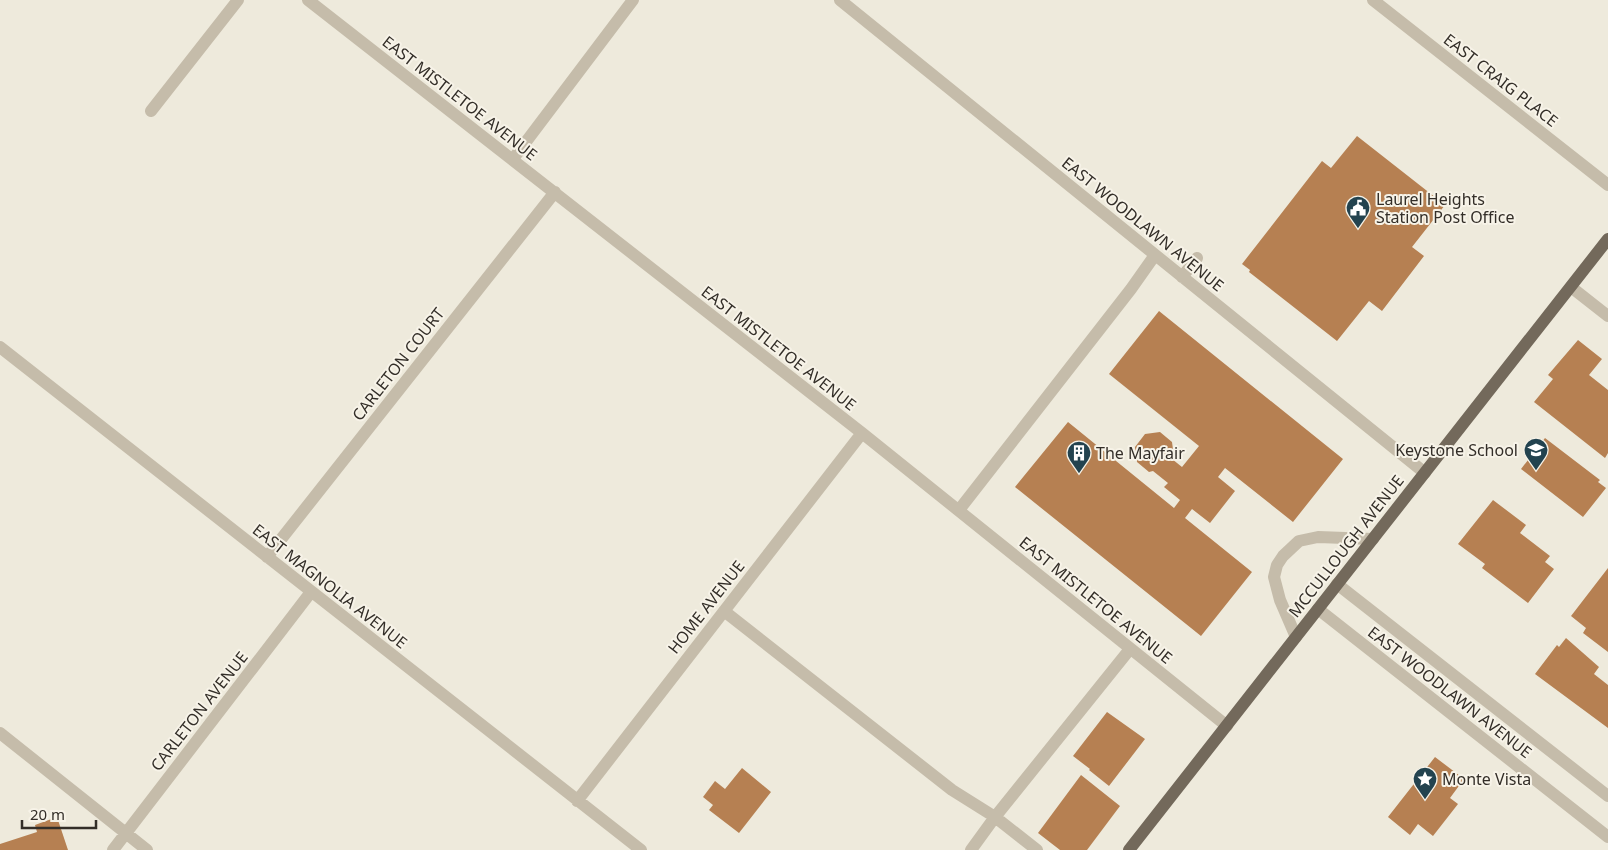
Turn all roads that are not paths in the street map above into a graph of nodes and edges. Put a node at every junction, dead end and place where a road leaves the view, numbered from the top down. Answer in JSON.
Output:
{"nodes":[{"id":1,"x":238,"y":0,"type":"edge"},
{"id":2,"x":308,"y":0,"type":"edge"},
{"id":3,"x":633,"y":0,"type":"edge"},
{"id":4,"x":840,"y":0,"type":"edge"},
{"id":5,"x":1373,"y":0,"type":"edge"},
{"id":6,"x":151,"y":111,"type":"dead end"},
{"id":7,"x":513,"y":159,"type":"junction"},
{"id":8,"x":1608,"y":185,"type":"edge"},
{"id":9,"x":555,"y":192,"type":"junction"},
{"id":10,"x":1608,"y":239,"type":"edge"},
{"id":11,"x":1155,"y":255,"type":"junction"},
{"id":12,"x":1197,"y":258,"type":"dead end"},
{"id":13,"x":1182,"y":277,"type":"junction"},
{"id":14,"x":1571,"y":287,"type":"junction"},
{"id":15,"x":1608,"y":316,"type":"edge"},
{"id":16,"x":0,"y":347,"type":"edge"},
{"id":17,"x":862,"y":433,"type":"junction"},
{"id":18,"x":1424,"y":473,"type":"junction"},
{"id":19,"x":959,"y":510,"type":"junction"},
{"id":20,"x":1373,"y":539,"type":"junction"},
{"id":21,"x":267,"y":557,"type":"junction"},
{"id":22,"x":1337,"y":584,"type":"junction"},
{"id":23,"x":311,"y":592,"type":"junction"},
{"id":24,"x":1318,"y":609,"type":"junction"},
{"id":25,"x":724,"y":611,"type":"junction"},
{"id":26,"x":1296,"y":637,"type":"junction"},
{"id":27,"x":1130,"y":649,"type":"junction"},
{"id":28,"x":1227,"y":726,"type":"junction"},
{"id":29,"x":0,"y":733,"type":"edge"},
{"id":30,"x":1608,"y":796,"type":"edge"},
{"id":31,"x":577,"y":801,"type":"junction"},
{"id":32,"x":995,"y":817,"type":"junction"},
{"id":33,"x":126,"y":833,"type":"junction"},
{"id":34,"x":1608,"y":837,"type":"edge"},
{"id":35,"x":636,"y":849,"type":"edge"},
{"id":36,"x":113,"y":850,"type":"edge"},
{"id":37,"x":147,"y":850,"type":"edge"},
{"id":38,"x":971,"y":850,"type":"edge"},
{"id":39,"x":1036,"y":850,"type":"edge"},
{"id":40,"x":1129,"y":850,"type":"edge"}],
"edges":[{"from":1,"to":6,"type":"street"},
{"from":2,"to":7,"type":"street","name":"EAST MISTLETOE AVENUE"},
{"from":3,"to":7,"type":"street"},
{"from":4,"to":11,"type":"street","name":"EAST WOODLAWN AVENUE"},
{"from":5,"to":8,"type":"street","name":"EAST CRAIG PLACE"},
{"from":7,"to":9,"type":"street","name":"EAST MISTLETOE AVENUE"},
{"from":9,"to":17,"type":"street","name":"EAST MISTLETOE AVENUE"},
{"from":9,"to":21,"type":"street","name":"CARLETON COURT"},
{"from":10,"to":14,"type":"main road","name":"MCCULLOUGH AVENUE"},
{"from":11,"to":13,"type":"street","name":"EAST WOODLAWN AVENUE"},
{"from":11,"to":19,"type":"street"},
{"from":12,"to":13,"type":"street"},
{"from":13,"to":18,"type":"street","name":"EAST WOODLAWN AVENUE"},
{"from":14,"to":15,"type":"street"},
{"from":14,"to":18,"type":"main road","name":"MCCULLOUGH AVENUE"},
{"from":16,"to":21,"type":"street","name":"EAST MAGNOLIA AVENUE"},
{"from":17,"to":19,"type":"street","name":"EAST MISTLETOE AVENUE"},
{"from":17,"to":25,"type":"street","name":"HOME AVENUE"},
{"from":18,"to":20,"type":"main road","name":"MCCULLOUGH AVENUE"},
{"from":19,"to":27,"type":"street","name":"EAST MISTLETOE AVENUE"},
{"from":20,"to":22,"type":"main road","name":"MCCULLOUGH AVENUE"},
{"from":20,"to":26,"type":"street"},
{"from":21,"to":23,"type":"street","name":"EAST MAGNOLIA AVENUE"},
{"from":22,"to":24,"type":"main road","name":"MCCULLOUGH AVENUE"},
{"from":22,"to":30,"type":"street","name":"EAST WOODLAWN AVENUE"},
{"from":23,"to":31,"type":"street","name":"EAST MAGNOLIA AVENUE"},
{"from":23,"to":33,"type":"street","name":"CARLETON AVENUE"},
{"from":24,"to":26,"type":"main road","name":"MCCULLOUGH AVENUE"},
{"from":24,"to":34,"type":"street","name":"EAST WOODLAWN AVENUE"},
{"from":25,"to":31,"type":"street","name":"HOME AVENUE"},
{"from":25,"to":32,"type":"street"},
{"from":26,"to":28,"type":"main road","name":"MCCULLOUGH AVENUE"},
{"from":27,"to":28,"type":"street","name":"EAST MISTLETOE AVENUE"},
{"from":27,"to":32,"type":"street"},
{"from":28,"to":40,"type":"main road","name":"MCCULLOUGH AVENUE"},
{"from":29,"to":33,"type":"street"},
{"from":31,"to":35,"type":"street","name":"EAST MAGNOLIA AVENUE"},
{"from":32,"to":38,"type":"street"},
{"from":32,"to":39,"type":"street"},
{"from":33,"to":36,"type":"street","name":"CARLETON AVENUE"},
{"from":33,"to":37,"type":"street"}]}
